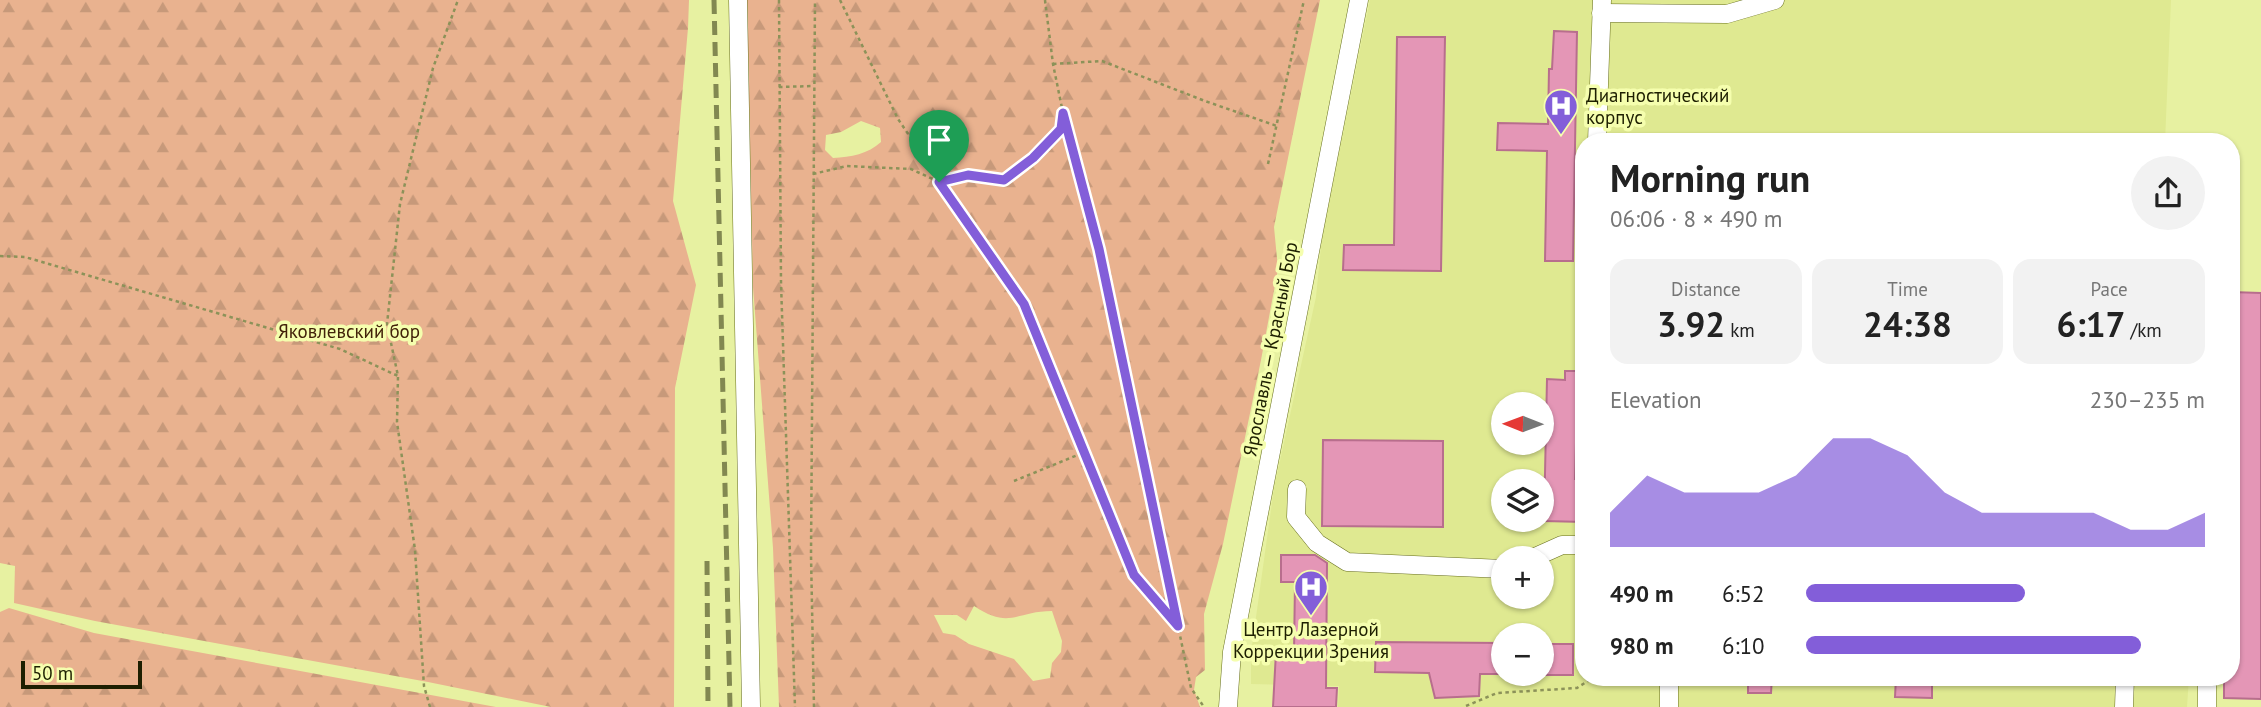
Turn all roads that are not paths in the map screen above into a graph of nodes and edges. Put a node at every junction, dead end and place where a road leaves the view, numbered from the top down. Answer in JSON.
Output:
{"nodes":[{"id":1,"x":738,"y":0,"type":"edge"},
{"id":2,"x":1359,"y":0,"type":"edge"},
{"id":3,"x":1775,"y":0,"type":"edge"},
{"id":4,"x":1602,"y":6,"type":"edge"},
{"id":5,"x":1597,"y":133,"type":"edge"},
{"id":6,"x":1297,"y":489,"type":"dead end"},
{"id":7,"x":1575,"y":545,"type":"edge"},
{"id":8,"x":1554,"y":549,"type":"edge"},
{"id":9,"x":1491,"y":568,"type":"edge"},
{"id":10,"x":1669,"y":686,"type":"edge"},
{"id":11,"x":2124,"y":686,"type":"edge"},
{"id":12,"x":2207,"y":686,"type":"edge"},
{"id":13,"x":751,"y":707,"type":"edge"},
{"id":14,"x":1228,"y":707,"type":"edge"},
{"id":15,"x":1669,"y":707,"type":"edge"},
{"id":16,"x":2124,"y":707,"type":"edge"},
{"id":17,"x":2207,"y":707,"type":"edge"}],
"edges":[{"from":1,"to":13,"type":"street"},
{"from":2,"to":14,"type":"street","name":"Ярославль — Красный Бор"},
{"from":3,"to":4,"type":"street"},
{"from":4,"to":5,"type":"street"},
{"from":6,"to":9,"type":"street"},
{"from":7,"to":8,"type":"street"},
{"from":10,"to":15,"type":"street"},
{"from":11,"to":16,"type":"street"},
{"from":12,"to":17,"type":"street"}]}
